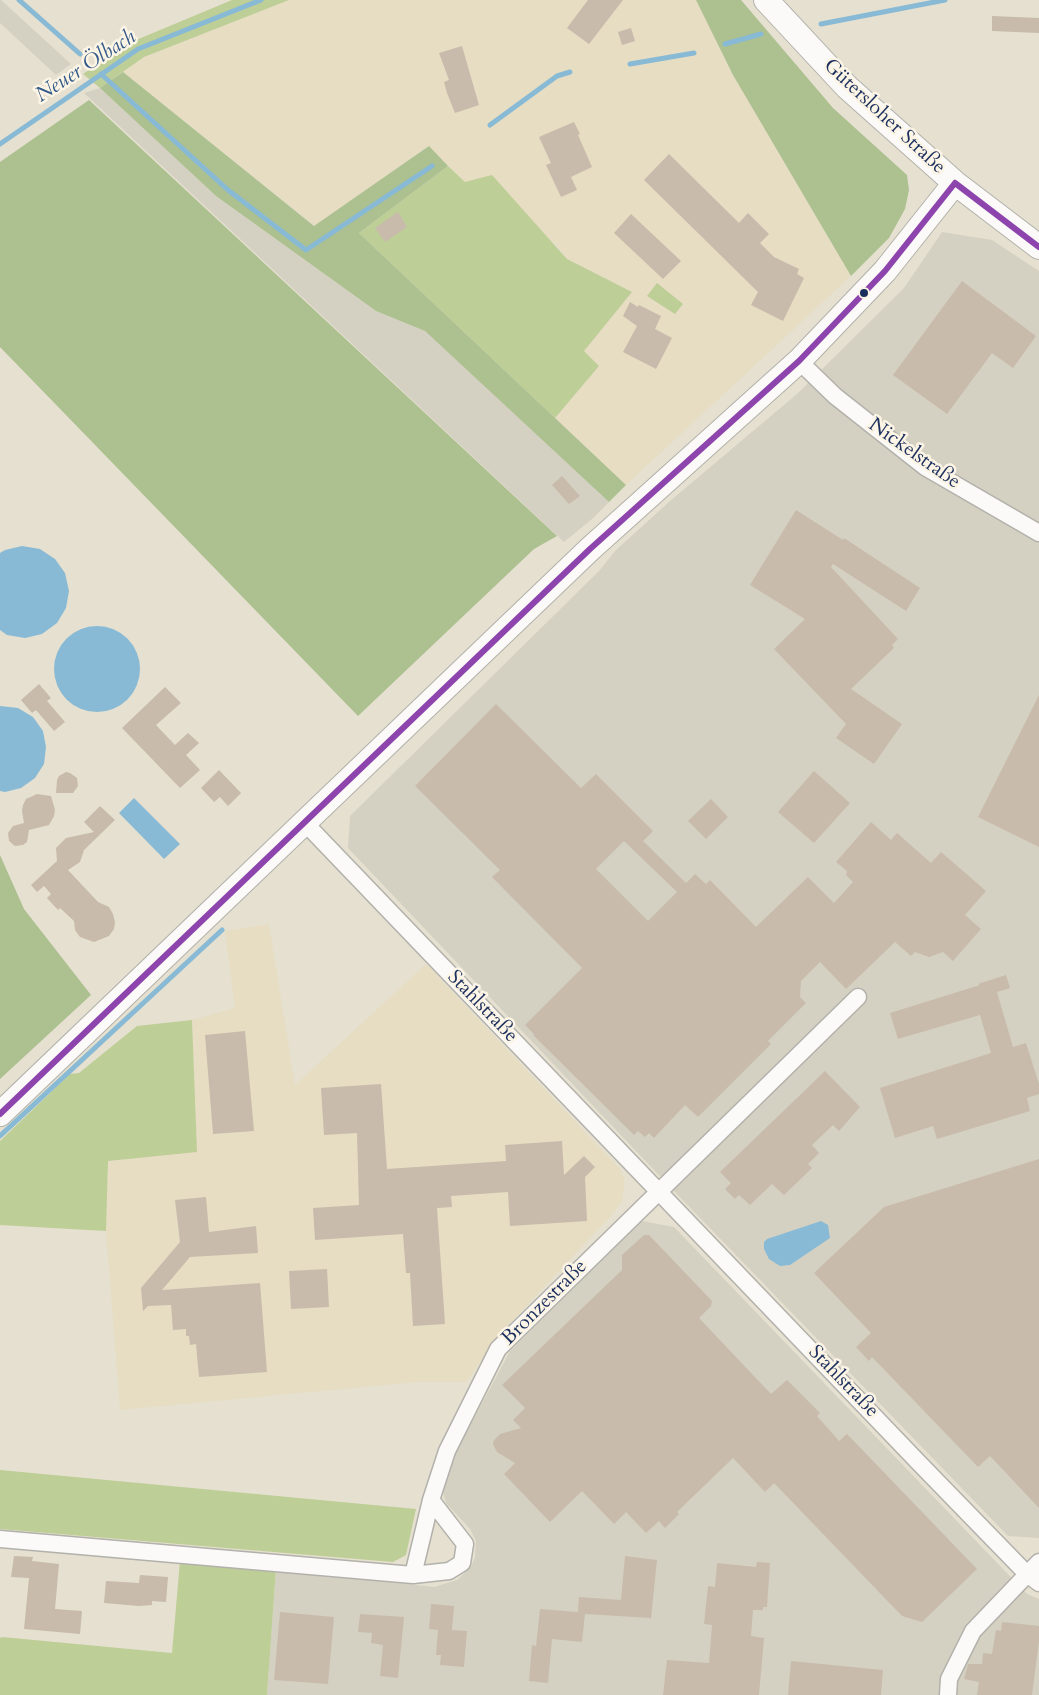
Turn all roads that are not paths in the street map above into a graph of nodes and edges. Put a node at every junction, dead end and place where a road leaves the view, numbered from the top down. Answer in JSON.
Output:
{"nodes":[{"id":1,"x":766,"y":0,"type":"edge"},
{"id":2,"x":954,"y":183,"type":"junction"},
{"id":3,"x":1039,"y":247,"type":"edge"},
{"id":4,"x":799,"y":361,"type":"junction"},
{"id":5,"x":1039,"y":533,"type":"edge"},
{"id":6,"x":305,"y":823,"type":"junction"},
{"id":7,"x":858,"y":997,"type":"dead end"},
{"id":8,"x":0,"y":1113,"type":"edge"},
{"id":9,"x":659,"y":1191,"type":"junction"},
{"id":10,"x":431,"y":1500,"type":"junction"},
{"id":11,"x":0,"y":1539,"type":"edge"},
{"id":12,"x":1035,"y":1573,"type":"edge"},
{"id":13,"x":413,"y":1575,"type":"junction"},
{"id":14,"x":948,"y":1695,"type":"edge"}],
"edges":[{"from":1,"to":2,"type":"main road","name":"Gütersloher Straße"},
{"from":2,"to":3,"type":"main road","name":"Gütersloher Straße"},
{"from":2,"to":4,"type":"main road"},
{"from":4,"to":5,"type":"street","name":"Nickelstraße"},
{"from":4,"to":6,"type":"main road"},
{"from":6,"to":8,"type":"main road"},
{"from":6,"to":9,"type":"street","name":"Stahlstraße"},
{"from":7,"to":9,"type":"street"},
{"from":9,"to":10,"type":"street","name":"Bronzestraße"},
{"from":9,"to":12,"type":"street","name":"Stahlstraße"},
{"from":10,"to":13,"type":"street","name":"Bronzestraße"},
{"from":10,"to":13,"type":"street"},
{"from":11,"to":13,"type":"street"},
{"from":12,"to":14,"type":"street","name":"Stahlstraße"}]}
